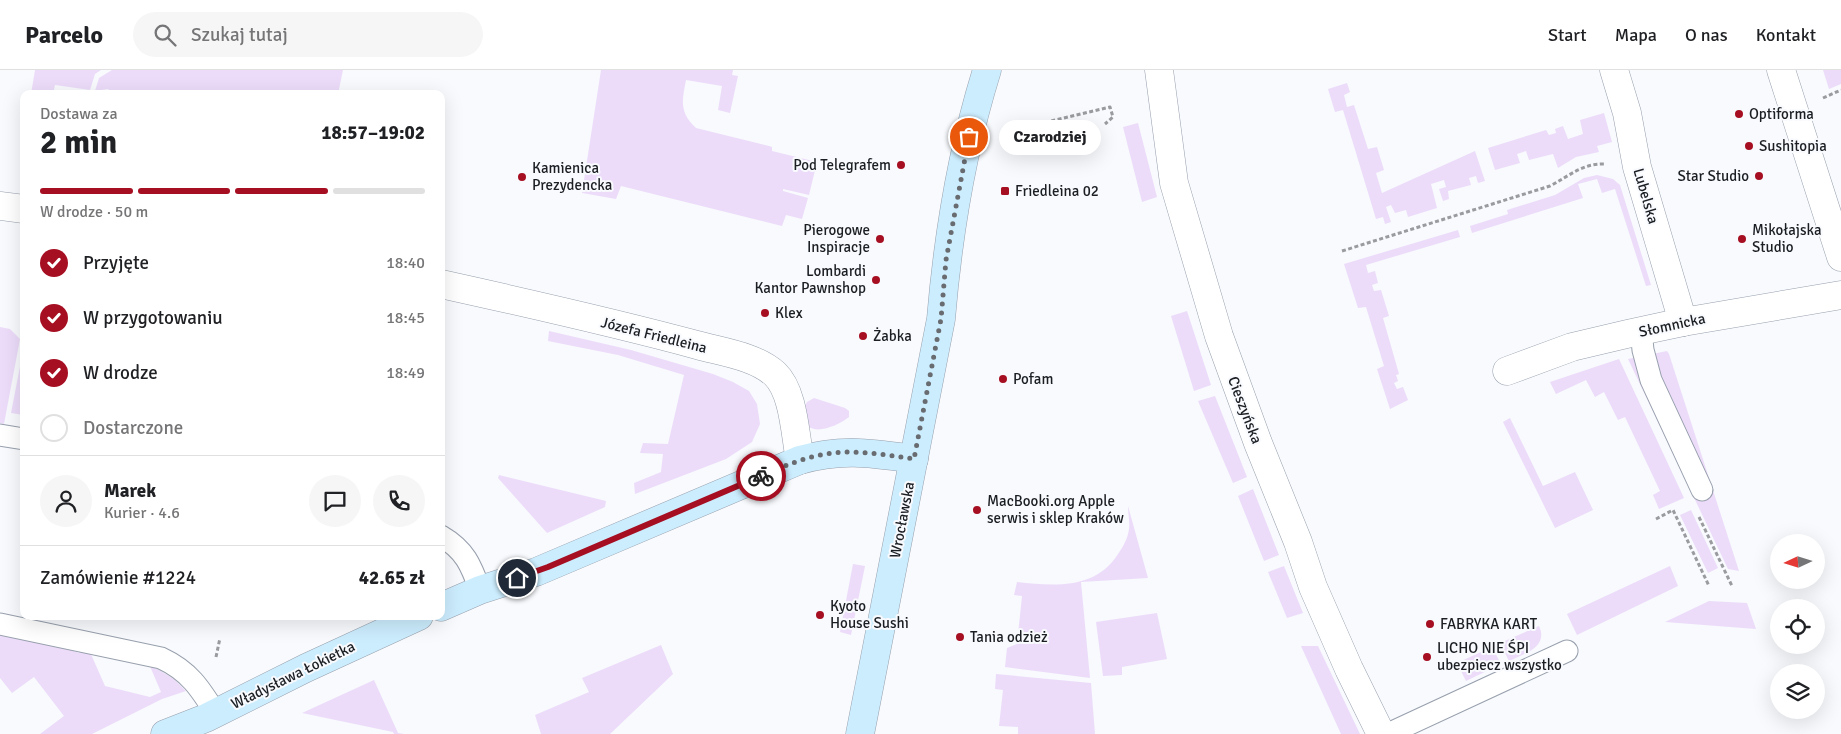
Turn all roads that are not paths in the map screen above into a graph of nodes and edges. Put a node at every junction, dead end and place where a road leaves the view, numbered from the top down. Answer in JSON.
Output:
{"nodes":[{"id":1,"x":987,"y":70,"type":"edge"},
{"id":2,"x":1159,"y":70,"type":"edge"},
{"id":3,"x":1614,"y":70,"type":"edge"},
{"id":4,"x":1781,"y":70,"type":"edge"},
{"id":5,"x":0,"y":206,"type":"edge"},
{"id":6,"x":20,"y":208,"type":"edge"},
{"id":7,"x":1841,"y":258,"type":"edge"},
{"id":8,"x":445,"y":285,"type":"edge"},
{"id":9,"x":1841,"y":295,"type":"edge"},
{"id":10,"x":1683,"y":322,"type":"junction"},
{"id":11,"x":1641,"y":331,"type":"junction"},
{"id":12,"x":1507,"y":371,"type":"dead end"},
{"id":13,"x":0,"y":435,"type":"edge"},
{"id":14,"x":20,"y":439,"type":"edge"},
{"id":15,"x":914,"y":459,"type":"junction"},
{"id":16,"x":800,"y":460,"type":"junction"},
{"id":17,"x":1702,"y":490,"type":"dead end"},
{"id":18,"x":445,"y":539,"type":"edge"},
{"id":19,"x":480,"y":590,"type":"junction"},
{"id":20,"x":445,"y":605,"type":"edge"},
{"id":21,"x":411,"y":620,"type":"edge"},
{"id":22,"x":0,"y":624,"type":"edge"},
{"id":23,"x":1567,"y":652,"type":"dead end"},
{"id":24,"x":216,"y":714,"type":"junction"},
{"id":25,"x":165,"y":734,"type":"edge"},
{"id":26,"x":860,"y":734,"type":"edge"},
{"id":27,"x":1381,"y":734,"type":"edge"},
{"id":28,"x":1388,"y":734,"type":"edge"}],
"edges":[{"from":1,"to":15,"type":"street","name":"Wrocławska"},
{"from":2,"to":27,"type":"street","name":"Cieszyńska"},
{"from":3,"to":10,"type":"street","name":"Lubelska"},
{"from":4,"to":7,"type":"street"},
{"from":5,"to":6,"type":"street"},
{"from":8,"to":16,"type":"street","name":"Józefa Friedleina"},
{"from":9,"to":10,"type":"street","name":"Słomnicka"},
{"from":10,"to":11,"type":"street","name":"Słomnicka"},
{"from":11,"to":12,"type":"street","name":"Słomnicka"},
{"from":11,"to":17,"type":"lane"},
{"from":13,"to":14,"type":"lane"},
{"from":15,"to":16,"type":"street"},
{"from":15,"to":26,"type":"street","name":"Wrocławska"},
{"from":16,"to":19,"type":"street"},
{"from":18,"to":19,"type":"lane"},
{"from":19,"to":20,"type":"street"},
{"from":21,"to":24,"type":"street","name":"Władysława Łokietka"},
{"from":22,"to":24,"type":"lane"},
{"from":23,"to":28,"type":"lane"},
{"from":24,"to":25,"type":"street","name":"Władysława Łokietka"}]}
